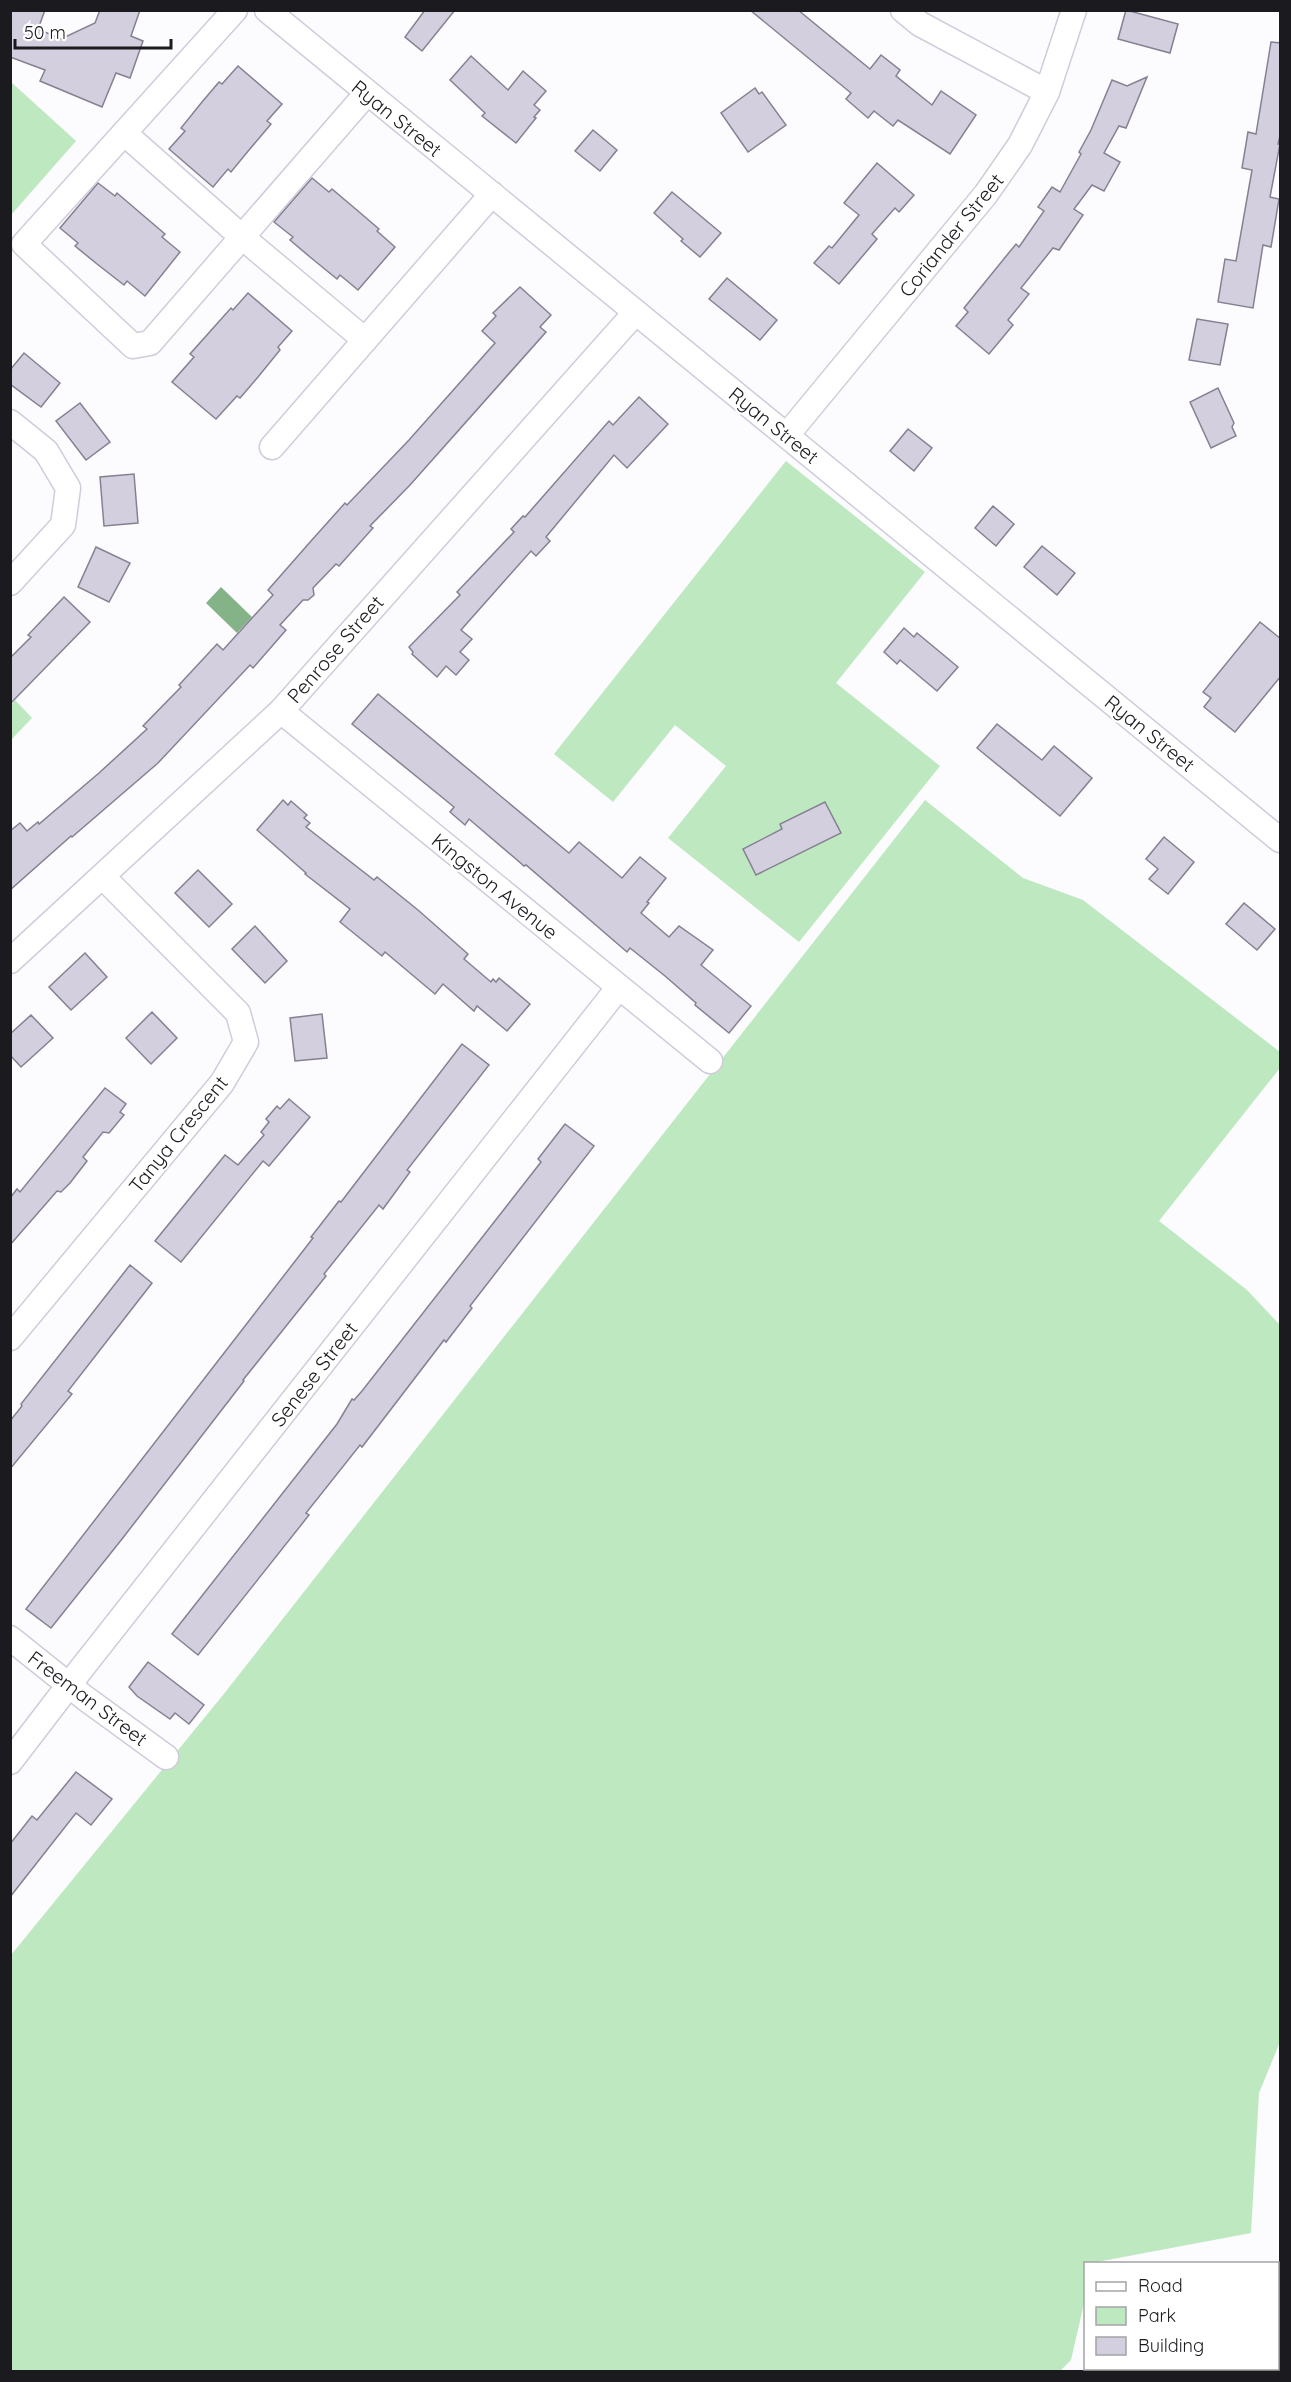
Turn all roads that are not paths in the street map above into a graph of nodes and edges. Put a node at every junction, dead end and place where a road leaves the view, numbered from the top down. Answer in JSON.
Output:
{"nodes":[{"id":1,"x":235,"y":10,"type":"edge"},
{"id":2,"x":267,"y":10,"type":"edge"},
{"id":3,"x":903,"y":10,"type":"edge"},
{"id":4,"x":1074,"y":10,"type":"edge"},
{"id":5,"x":1047,"y":92,"type":"junction"},
{"id":6,"x":367,"y":93,"type":"junction"},
{"id":7,"x":124,"y":133,"type":"junction"},
{"id":8,"x":492,"y":194,"type":"junction"},
{"id":9,"x":242,"y":237,"type":"junction"},
{"id":10,"x":635,"y":313,"type":"junction"},
{"id":11,"x":365,"y":340,"type":"junction"},
{"id":12,"x":10,"y":422,"type":"edge"},
{"id":13,"x":787,"y":435,"type":"junction"},
{"id":14,"x":272,"y":447,"type":"dead end"},
{"id":15,"x":10,"y":582,"type":"edge"},
{"id":16,"x":280,"y":711,"type":"junction"},
{"id":17,"x":1281,"y":840,"type":"edge"},
{"id":18,"x":103,"y":877,"type":"junction"},
{"id":19,"x":10,"y":961,"type":"edge"},
{"id":20,"x":619,"y":987,"type":"junction"},
{"id":21,"x":710,"y":1061,"type":"dead end"},
{"id":22,"x":10,"y":1338,"type":"edge"},
{"id":23,"x":10,"y":1638,"type":"edge"},
{"id":24,"x":69,"y":1685,"type":"junction"},
{"id":25,"x":166,"y":1757,"type":"dead end"},
{"id":26,"x":10,"y":1762,"type":"edge"}],
"edges":[{"from":1,"to":7,"type":"street"},
{"from":2,"to":6,"type":"street","name":"Ryan Street"},
{"from":3,"to":5,"type":"street"},
{"from":4,"to":5,"type":"street","name":"Coriander Street"},
{"from":5,"to":13,"type":"street","name":"Coriander Street"},
{"from":6,"to":8,"type":"street","name":"Ryan Street"},
{"from":6,"to":9,"type":"street"},
{"from":7,"to":9,"type":"street"},
{"from":7,"to":9,"type":"street"},
{"from":8,"to":10,"type":"street","name":"Ryan Street"},
{"from":8,"to":11,"type":"street"},
{"from":9,"to":11,"type":"street"},
{"from":10,"to":13,"type":"street","name":"Ryan Street"},
{"from":10,"to":16,"type":"street","name":"Penrose Street"},
{"from":11,"to":14,"type":"street"},
{"from":12,"to":15,"type":"street"},
{"from":13,"to":17,"type":"street","name":"Ryan Street"},
{"from":16,"to":18,"type":"street","name":"Penrose Street"},
{"from":16,"to":20,"type":"street","name":"Kingston Avenue"},
{"from":18,"to":19,"type":"street","name":"Penrose Street"},
{"from":18,"to":22,"type":"street","name":"Tanya Crescent"},
{"from":20,"to":21,"type":"street","name":"Kingston Avenue"},
{"from":20,"to":24,"type":"street","name":"Senese Street"},
{"from":23,"to":24,"type":"street","name":"Freeman Street"},
{"from":24,"to":25,"type":"street","name":"Freeman Street"},
{"from":24,"to":26,"type":"street","name":"Senese Street"}]}
